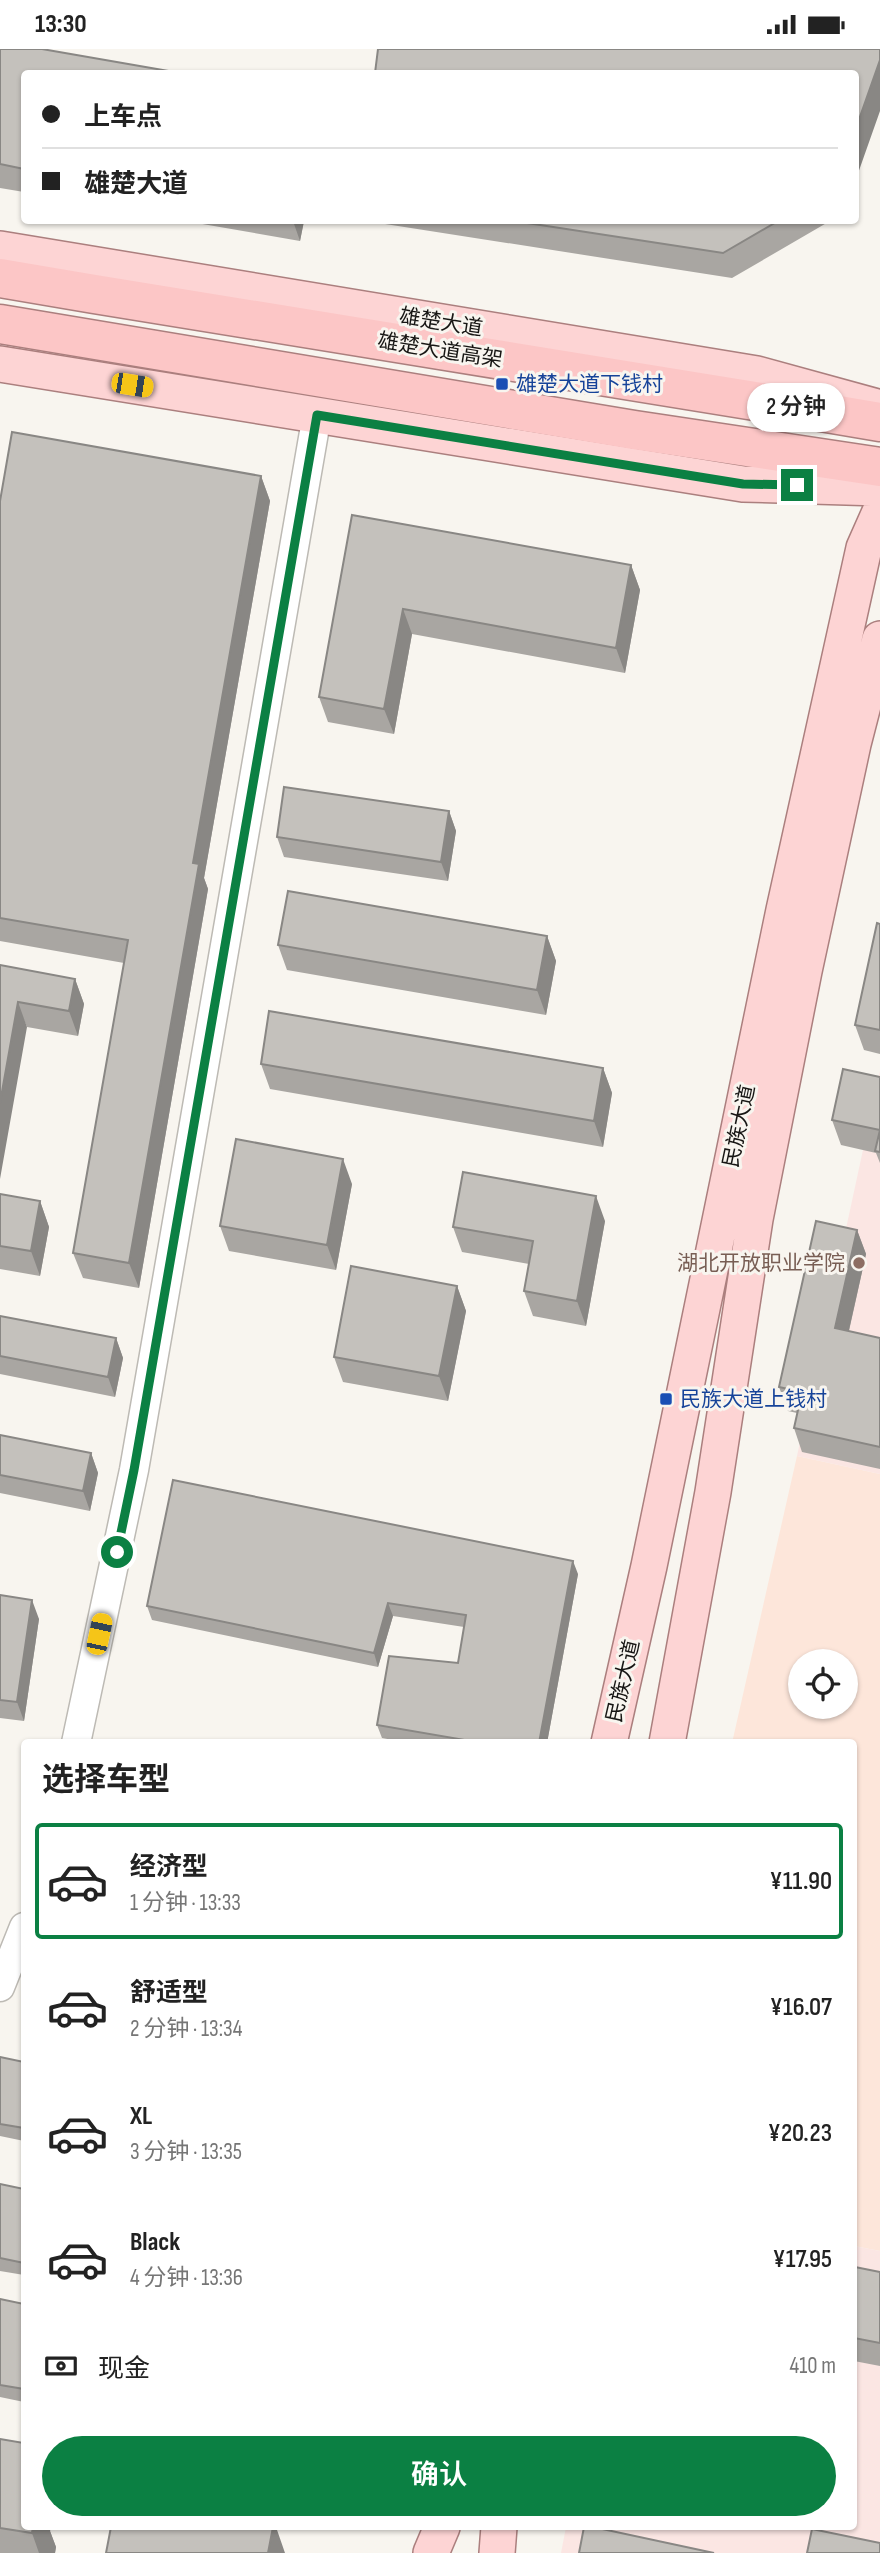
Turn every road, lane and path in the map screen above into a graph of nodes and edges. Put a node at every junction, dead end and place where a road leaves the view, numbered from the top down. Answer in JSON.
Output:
{"nodes":[{"id":1,"x":0,"y":249,"type":"edge"},
{"id":2,"x":0,"y":278,"type":"edge"},
{"id":3,"x":0,"y":324,"type":"edge"},
{"id":4,"x":0,"y":364,"type":"edge"},
{"id":5,"x":880,"y":408,"type":"edge"},
{"id":6,"x":317,"y":415,"type":"junction"},
{"id":7,"x":880,"y":422,"type":"edge"},
{"id":8,"x":880,"y":467,"type":"edge"},
{"id":9,"x":880,"y":488,"type":"edge"},
{"id":10,"x":880,"y":513,"type":"edge"},
{"id":11,"x":880,"y":639,"type":"edge"},
{"id":12,"x":77,"y":1739,"type":"edge"},
{"id":13,"x":610,"y":1739,"type":"edge"},
{"id":14,"x":668,"y":1739,"type":"edge"},
{"id":15,"x":21,"y":1934,"type":"edge"},
{"id":16,"x":0,"y":1987,"type":"edge"},
{"id":17,"x":443,"y":2530,"type":"edge"},
{"id":18,"x":444,"y":2530,"type":"edge"},
{"id":19,"x":432,"y":2553,"type":"edge"},
{"id":20,"x":441,"y":2553,"type":"edge"}],
"edges":[{"from":1,"to":5,"type":"main road","name":"雄楚大道"},
{"from":2,"to":7,"type":"highway","name":"雄楚大道高架"},
{"from":3,"to":8,"type":"highway"},
{"from":4,"to":6,"type":"main road"},
{"from":6,"to":9,"type":"main road"},
{"from":6,"to":12,"type":"street"},
{"from":10,"to":13,"type":"main road","name":"民族大道"},
{"from":11,"to":14,"type":"main road","name":"民族大道"},
{"from":15,"to":16,"type":"street"},
{"from":17,"to":19,"type":"main road"},
{"from":18,"to":20,"type":"main road"}]}
